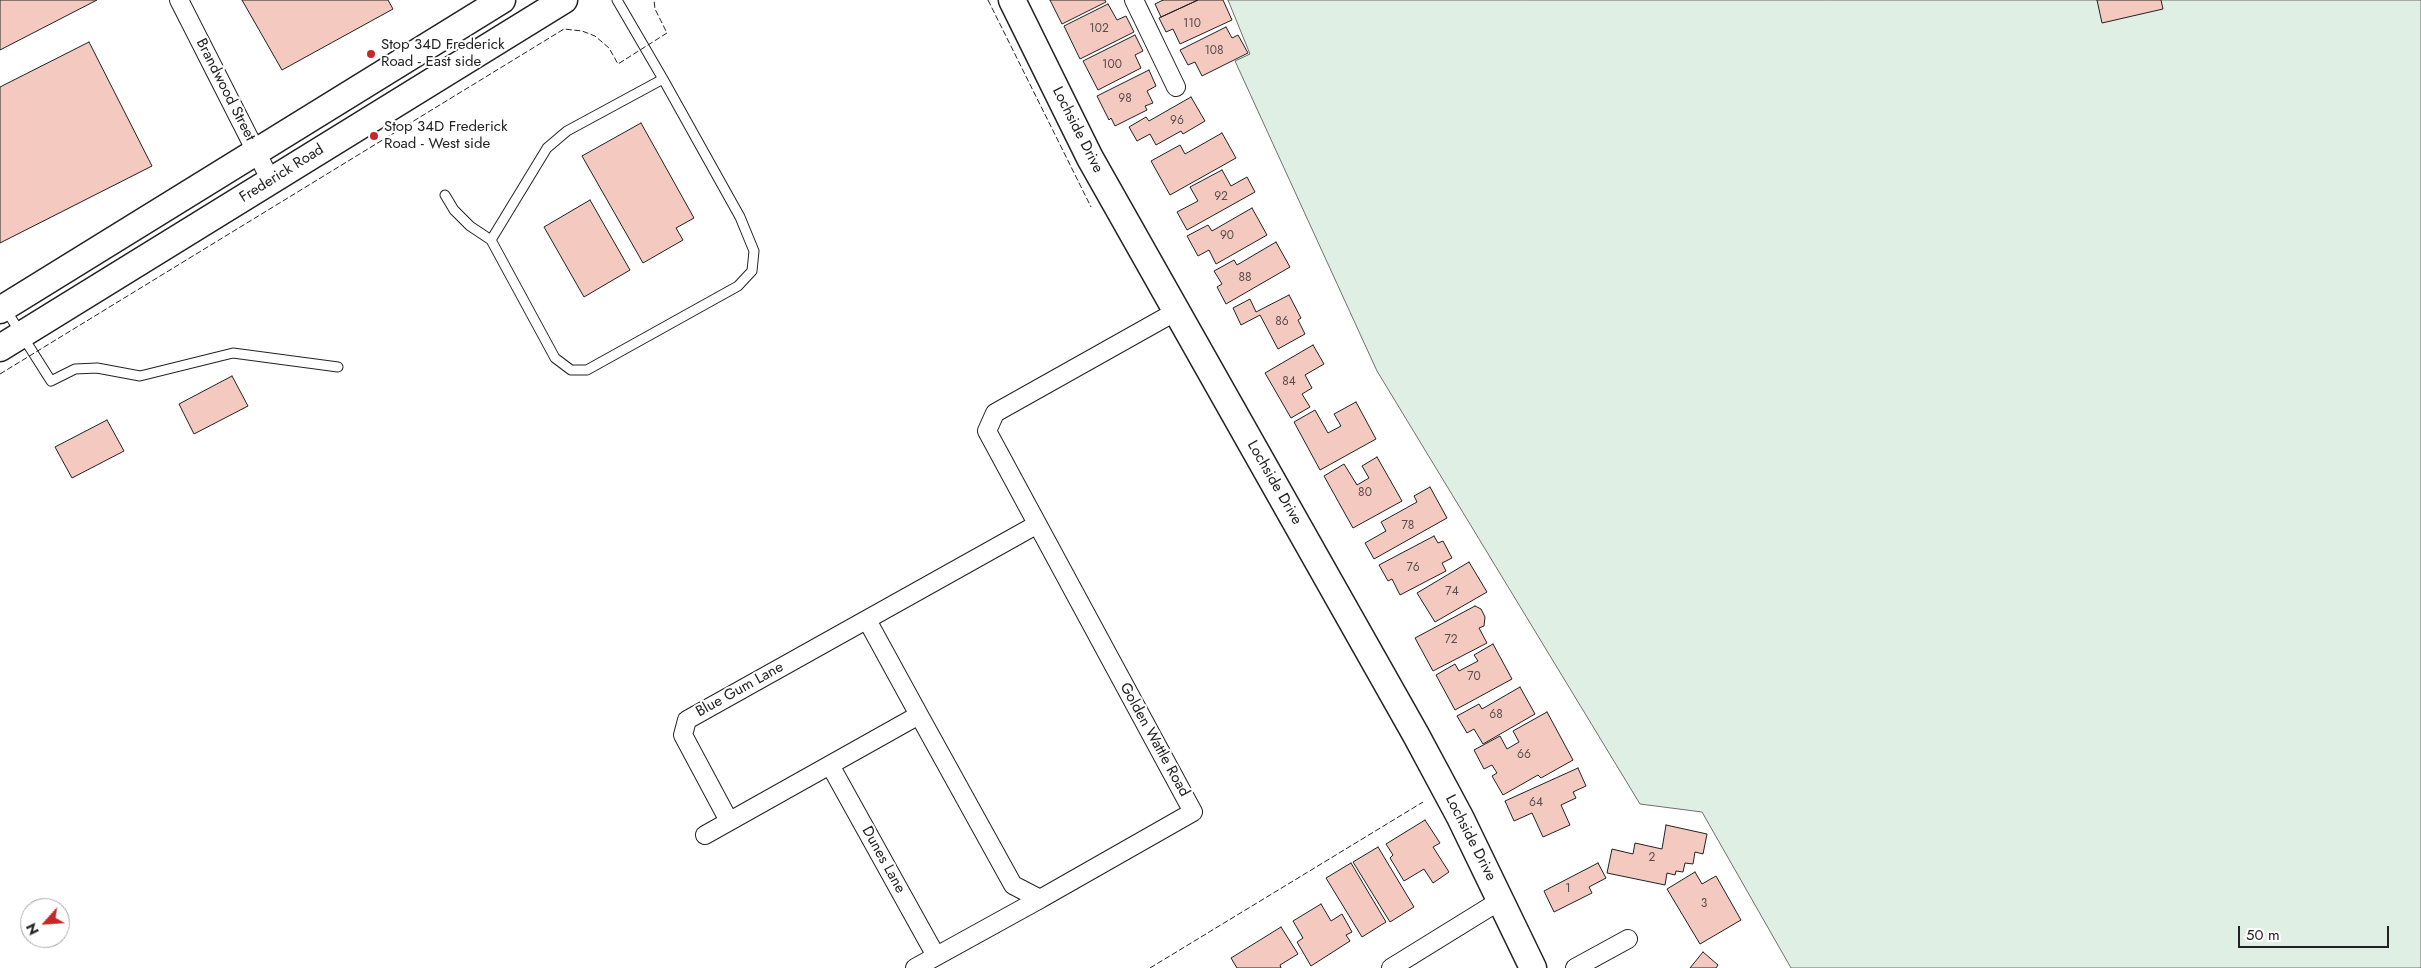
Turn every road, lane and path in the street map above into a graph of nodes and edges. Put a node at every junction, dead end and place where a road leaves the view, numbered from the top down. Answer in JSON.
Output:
{"nodes":[{"id":1,"x":179,"y":0,"type":"edge"},
{"id":2,"x":502,"y":0,"type":"edge"},
{"id":3,"x":564,"y":0,"type":"edge"},
{"id":4,"x":617,"y":0,"type":"edge"},
{"id":5,"x":1012,"y":0,"type":"edge"},
{"id":6,"x":1134,"y":0,"type":"edge"},
{"id":7,"x":663,"y":79,"type":"junction"},
{"id":8,"x":1176,"y":87,"type":"dead end"},
{"id":9,"x":256,"y":152,"type":"junction"},
{"id":10,"x":271,"y":180,"type":"junction"},
{"id":11,"x":445,"y":195,"type":"dead end"},
{"id":12,"x":491,"y":240,"type":"junction"},
{"id":13,"x":2,"y":309,"type":"edge"},
{"id":14,"x":1175,"y":312,"type":"junction"},
{"id":15,"x":11,"y":341,"type":"edge"},
{"id":16,"x":338,"y":366,"type":"dead end"},
{"id":17,"x":1036,"y":525,"type":"junction"},
{"id":18,"x":867,"y":620,"type":"junction"},
{"id":19,"x":919,"y":715,"type":"junction"},
{"id":20,"x":830,"y":764,"type":"junction"},
{"id":21,"x":729,"y":821,"type":"junction"},
{"id":22,"x":704,"y":835,"type":"dead end"},
{"id":23,"x":1040,"y":899,"type":"junction"},
{"id":24,"x":1501,"y":900,"type":"junction"},
{"id":25,"x":1628,"y":939,"type":"dead end"},
{"id":26,"x":936,"y":956,"type":"junction"},
{"id":27,"x":915,"y":968,"type":"edge"},
{"id":28,"x":1391,"y":968,"type":"edge"},
{"id":29,"x":1533,"y":968,"type":"edge"},
{"id":30,"x":1574,"y":968,"type":"edge"}],
"edges":[{"from":1,"to":9,"type":"street","name":"Brandwood Street"},
{"from":2,"to":9,"type":"main road"},
{"from":3,"to":10,"type":"main road","name":"Frederick Road"},
{"from":4,"to":7,"type":"lane"},
{"from":5,"to":14,"type":"main road","name":"Lochside Drive"},
{"from":6,"to":8,"type":"street"},
{"from":7,"to":12,"type":"lane"},
{"from":7,"to":12,"type":"lane"},
{"from":9,"to":10,"type":"street","name":"Brandwood Street"},
{"from":9,"to":13,"type":"main road"},
{"from":10,"to":15,"type":"main road","name":"Frederick Road"},
{"from":11,"to":12,"type":"lane"},
{"from":13,"to":15,"type":"lane"},
{"from":14,"to":17,"type":"street","name":"Golden Wattle Road"},
{"from":14,"to":24,"type":"main road","name":"Lochside Drive"},
{"from":15,"to":16,"type":"lane"},
{"from":17,"to":18,"type":"street","name":"Blue Gum Lane"},
{"from":17,"to":23,"type":"street","name":"Golden Wattle Road"},
{"from":18,"to":19,"type":"street"},
{"from":18,"to":21,"type":"street","name":"Blue Gum Lane"},
{"from":19,"to":20,"type":"street"},
{"from":19,"to":23,"type":"street"},
{"from":20,"to":21,"type":"street"},
{"from":20,"to":26,"type":"street","name":"Dunes Lane"},
{"from":21,"to":22,"type":"street"},
{"from":23,"to":26,"type":"street"},
{"from":24,"to":28,"type":"street"},
{"from":24,"to":29,"type":"main road","name":"Lochside Drive"},
{"from":25,"to":30,"type":"street"},
{"from":26,"to":27,"type":"street"}]}
